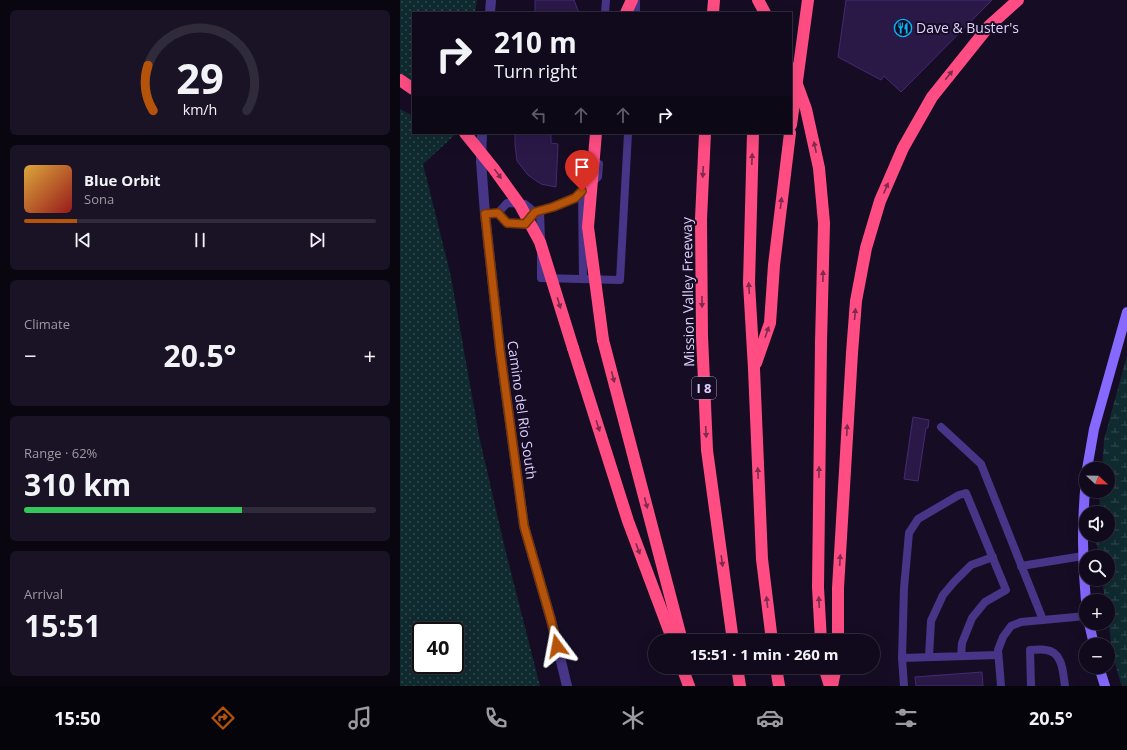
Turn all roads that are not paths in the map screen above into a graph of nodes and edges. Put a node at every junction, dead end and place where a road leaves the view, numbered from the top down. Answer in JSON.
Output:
{"nodes":[{"id":1,"x":491,"y":0,"type":"edge"},
{"id":2,"x":632,"y":0,"type":"edge"},
{"id":3,"x":636,"y":0,"type":"edge"},
{"id":4,"x":714,"y":0,"type":"edge"},
{"id":5,"x":758,"y":0,"type":"edge"},
{"id":6,"x":765,"y":0,"type":"edge"},
{"id":7,"x":808,"y":0,"type":"edge"},
{"id":8,"x":1018,"y":0,"type":"edge"},
{"id":9,"x":607,"y":1,"type":"edge"},
{"id":10,"x":490,"y":12,"type":"edge"},
{"id":11,"x":605,"y":12,"type":"edge"},
{"id":12,"x":626,"y":12,"type":"edge"},
{"id":13,"x":636,"y":12,"type":"edge"},
{"id":14,"x":713,"y":12,"type":"edge"},
{"id":15,"x":764,"y":12,"type":"edge"},
{"id":16,"x":764,"y":12,"type":"edge"},
{"id":17,"x":792,"y":71,"type":"edge"},
{"id":18,"x":400,"y":80,"type":"edge"},
{"id":19,"x":412,"y":88,"type":"edge"},
{"id":20,"x":792,"y":118,"type":"edge"},
{"id":21,"x":466,"y":134,"type":"edge"},
{"id":22,"x":482,"y":134,"type":"edge"},
{"id":23,"x":596,"y":134,"type":"edge"},
{"id":24,"x":600,"y":134,"type":"edge"},
{"id":25,"x":628,"y":134,"type":"edge"},
{"id":26,"x":705,"y":134,"type":"edge"},
{"id":27,"x":753,"y":134,"type":"edge"},
{"id":28,"x":790,"y":134,"type":"edge"},
{"id":29,"x":582,"y":191,"type":"junction"},
{"id":30,"x":538,"y":212,"type":"junction"},
{"id":31,"x":498,"y":213,"type":"junction"},
{"id":32,"x":485,"y":214,"type":"junction"},
{"id":33,"x":583,"y":279,"type":"junction"},
{"id":34,"x":1127,"y":312,"type":"edge"},
{"id":35,"x":754,"y":369,"type":"junction"},
{"id":36,"x":941,"y":427,"type":"dead end"},
{"id":37,"x":1088,"y":462,"type":"edge"},
{"id":38,"x":1085,"y":498,"type":"edge"},
{"id":39,"x":1083,"y":550,"type":"edge"},
{"id":40,"x":993,"y":557,"type":"junction"},
{"id":41,"x":1079,"y":557,"type":"edge"},
{"id":42,"x":1021,"y":566,"type":"junction"},
{"id":43,"x":1079,"y":617,"type":"edge"},
{"id":44,"x":1043,"y":620,"type":"junction"},
{"id":45,"x":669,"y":634,"type":"edge"},
{"id":46,"x":680,"y":634,"type":"edge"},
{"id":47,"x":732,"y":634,"type":"edge"},
{"id":48,"x":771,"y":634,"type":"edge"},
{"id":49,"x":821,"y":634,"type":"edge"},
{"id":50,"x":838,"y":634,"type":"edge"},
{"id":51,"x":998,"y":655,"type":"junction"},
{"id":52,"x":961,"y":656,"type":"junction"},
{"id":53,"x":902,"y":658,"type":"junction"},
{"id":54,"x":929,"y":658,"type":"junction"},
{"id":55,"x":685,"y":674,"type":"edge"},
{"id":56,"x":691,"y":674,"type":"edge"},
{"id":57,"x":738,"y":674,"type":"edge"},
{"id":58,"x":777,"y":674,"type":"edge"},
{"id":59,"x":827,"y":674,"type":"edge"},
{"id":60,"x":834,"y":674,"type":"edge"},
{"id":61,"x":1101,"y":674,"type":"edge"},
{"id":62,"x":567,"y":686,"type":"edge"},
{"id":63,"x":689,"y":686,"type":"edge"},
{"id":64,"x":694,"y":686,"type":"edge"},
{"id":65,"x":740,"y":686,"type":"edge"},
{"id":66,"x":779,"y":686,"type":"edge"},
{"id":67,"x":831,"y":686,"type":"edge"},
{"id":68,"x":904,"y":686,"type":"edge"},
{"id":69,"x":1001,"y":686,"type":"edge"},
{"id":70,"x":1031,"y":686,"type":"edge"},
{"id":71,"x":1065,"y":686,"type":"edge"},
{"id":72,"x":1105,"y":686,"type":"edge"}],
"edges":[{"from":1,"to":10,"type":"street"},
{"from":2,"to":12,"type":"highway"},
{"from":3,"to":13,"type":"lane"},
{"from":4,"to":14,"type":"highway"},
{"from":5,"to":15,"type":"highway","bridge":true},
{"from":6,"to":16,"type":"highway"},
{"from":7,"to":20,"type":"highway"},
{"from":50,"to":8,"type":"highway","one_way":true},
{"from":9,"to":11,"type":"lane"},
{"from":49,"to":17,"type":"highway","one_way":true,"bridge":true},
{"from":18,"to":19,"type":"highway"},
{"from":21,"to":45,"type":"highway","one_way":true,"bridge":true},
{"from":22,"to":32,"type":"street","name":"Camino del Rio South"},
{"from":23,"to":46,"type":"highway","one_way":true,"bridge":true},
{"from":24,"to":29,"type":"lane"},
{"from":25,"to":33,"type":"lane"},
{"from":26,"to":47,"type":"highway","name":"Mission Valley Freeway","number":"I 8","one_way":true},
{"from":35,"to":27,"type":"highway","one_way":true},
{"from":35,"to":28,"type":"highway","one_way":true},
{"from":29,"to":30,"type":"lane"},
{"from":29,"to":33,"type":"lane"},
{"from":30,"to":31,"type":"lane"},
{"from":30,"to":31,"type":"lane"},
{"from":30,"to":33,"type":"lane"},
{"from":31,"to":32,"type":"lane"},
{"from":32,"to":62,"type":"street","name":"Camino del Rio South"},
{"from":34,"to":37,"type":"main road"},
{"from":48,"to":35,"type":"highway","one_way":true},
{"from":36,"to":42,"type":"lane"},
{"from":38,"to":39,"type":"main road"},
{"from":40,"to":52,"type":"lane"},
{"from":40,"to":53,"type":"lane"},
{"from":40,"to":54,"type":"lane"},
{"from":41,"to":42,"type":"lane"},
{"from":42,"to":44,"type":"lane"},
{"from":43,"to":44,"type":"lane"},
{"from":44,"to":51,"type":"lane"},
{"from":51,"to":52,"type":"lane"},
{"from":51,"to":69,"type":"lane"},
{"from":52,"to":54,"type":"lane"},
{"from":53,"to":54,"type":"lane"},
{"from":53,"to":68,"type":"lane"},
{"from":55,"to":63,"type":"highway"},
{"from":56,"to":64,"type":"highway"},
{"from":57,"to":65,"type":"highway"},
{"from":58,"to":66,"type":"highway"},
{"from":59,"to":67,"type":"highway"},
{"from":60,"to":67,"type":"highway"},
{"from":61,"to":72,"type":"main road"},
{"from":70,"to":71,"type":"lane"}]}
